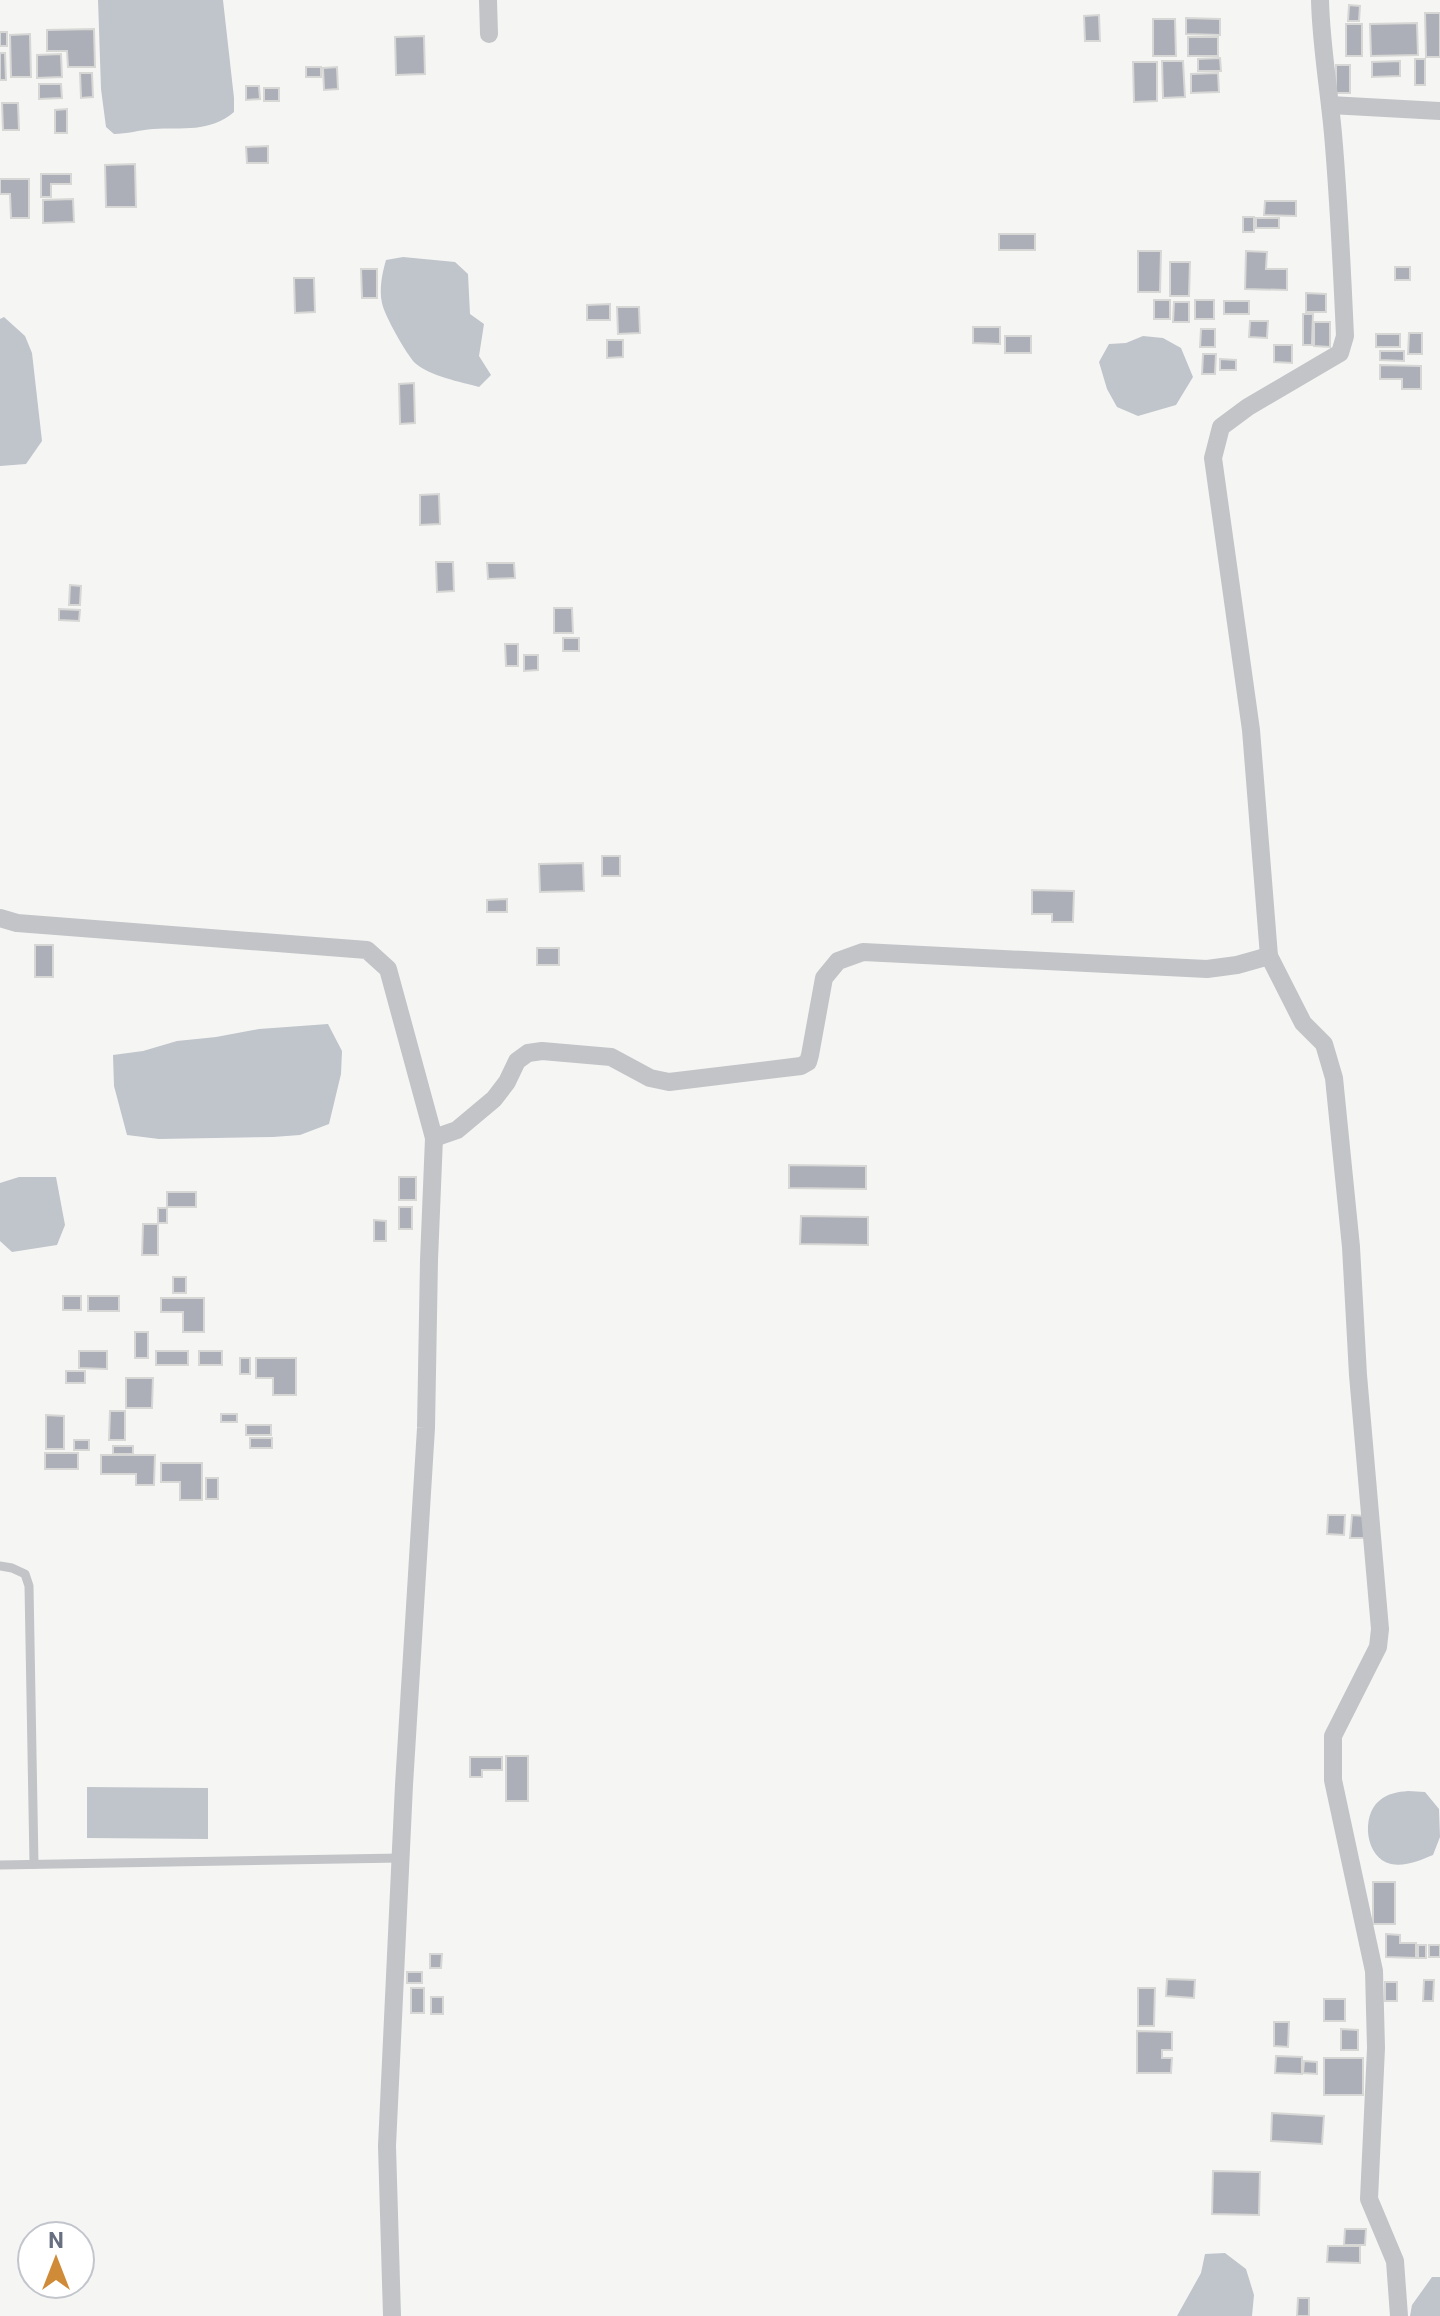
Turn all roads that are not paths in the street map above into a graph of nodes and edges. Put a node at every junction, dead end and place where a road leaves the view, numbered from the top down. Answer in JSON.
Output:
{"nodes":[{"id":1,"x":488,"y":0,"type":"edge"},
{"id":2,"x":1320,"y":0,"type":"edge"},
{"id":3,"x":489,"y":34,"type":"dead end"},
{"id":4,"x":1330,"y":105,"type":"junction"},
{"id":5,"x":1440,"y":111,"type":"edge"},
{"id":6,"x":0,"y":918,"type":"edge"},
{"id":7,"x":1269,"y":956,"type":"junction"},
{"id":8,"x":434,"y":1138,"type":"junction"},
{"id":9,"x":0,"y":1566,"type":"edge"},
{"id":10,"x":401,"y":1858,"type":"junction"},
{"id":11,"x":34,"y":1864,"type":"junction"},
{"id":12,"x":0,"y":1865,"type":"edge"},
{"id":13,"x":392,"y":2316,"type":"edge"},
{"id":14,"x":1399,"y":2316,"type":"edge"}],
"edges":[{"from":1,"to":3,"type":"street"},
{"from":2,"to":4,"type":"street"},
{"from":4,"to":5,"type":"street"},
{"from":4,"to":7,"type":"street"},
{"from":6,"to":8,"type":"street"},
{"from":7,"to":8,"type":"street"},
{"from":7,"to":14,"type":"street"},
{"from":8,"to":10,"type":"street"},
{"from":9,"to":11,"type":"lane"},
{"from":10,"to":11,"type":"lane"},
{"from":10,"to":13,"type":"street"},
{"from":11,"to":12,"type":"lane"}]}
